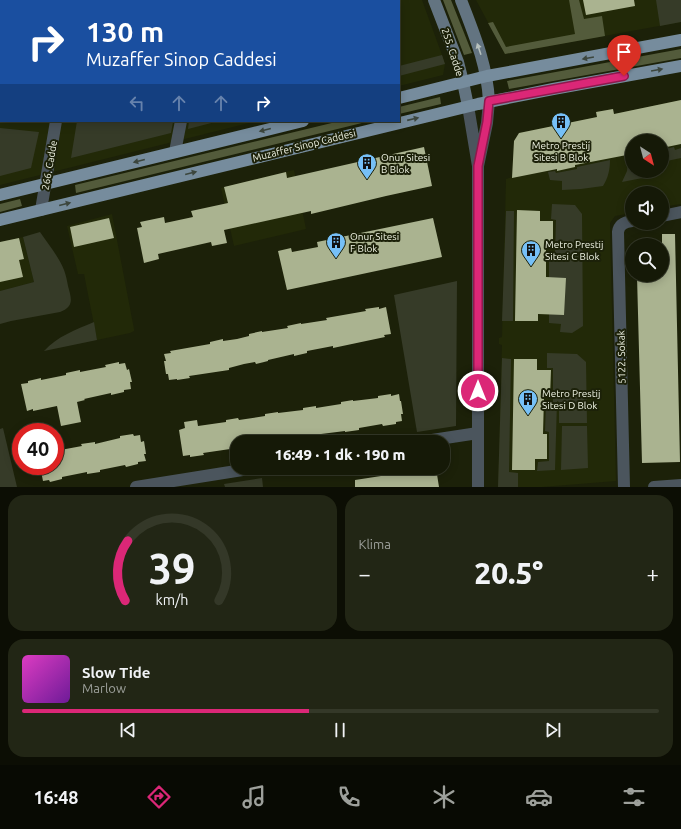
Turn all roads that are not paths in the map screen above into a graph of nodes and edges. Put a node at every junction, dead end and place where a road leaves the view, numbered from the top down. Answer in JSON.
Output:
{"nodes":[{"id":1,"x":434,"y":0,"type":"edge"},
{"id":2,"x":461,"y":0,"type":"edge"},
{"id":3,"x":681,"y":40,"type":"edge"},
{"id":4,"x":681,"y":66,"type":"edge"},
{"id":5,"x":487,"y":76,"type":"junction"},
{"id":6,"x":463,"y":82,"type":"junction"},
{"id":7,"x":400,"y":98,"type":"edge"},
{"id":8,"x":489,"y":101,"type":"junction"},
{"id":9,"x":468,"y":106,"type":"junction"},
{"id":10,"x":56,"y":122,"type":"edge"},
{"id":11,"x":181,"y":122,"type":"edge"},
{"id":12,"x":299,"y":122,"type":"edge"},
{"id":13,"x":176,"y":152,"type":"junction"},
{"id":14,"x":478,"y":166,"type":"junction"},
{"id":15,"x":46,"y":184,"type":"junction"},
{"id":16,"x":0,"y":195,"type":"edge"},
{"id":17,"x":41,"y":210,"type":"junction"},
{"id":18,"x":681,"y":212,"type":"edge"},
{"id":19,"x":669,"y":215,"type":"edge"},
{"id":20,"x":0,"y":220,"type":"edge"},
{"id":21,"x":625,"y":223,"type":"edge"},
{"id":22,"x":478,"y":433,"type":"junction"},
{"id":23,"x":450,"y":437,"type":"edge"},
{"id":24,"x":230,"y":473,"type":"edge"},
{"id":25,"x":171,"y":484,"type":"edge"},
{"id":26,"x":681,"y":485,"type":"edge"},
{"id":27,"x":136,"y":487,"type":"edge"},
{"id":28,"x":478,"y":487,"type":"edge"},
{"id":29,"x":624,"y":487,"type":"edge"},
{"id":30,"x":654,"y":487,"type":"edge"}],
"edges":[{"from":1,"to":6,"type":"main road","name":"255. Cadde"},
{"from":5,"to":2,"type":"main road","one_way":true},
{"from":3,"to":5,"type":"main road","one_way":true},
{"from":8,"to":4,"type":"main road","name":"Muzaffer Sinop Caddesi","one_way":true},
{"from":5,"to":6,"type":"main road"},
{"from":5,"to":8,"type":"main road"},
{"from":6,"to":7,"type":"main road"},
{"from":6,"to":9,"type":"main road","name":"255. Cadde"},
{"from":8,"to":9,"type":"main road","name":"Muzaffer Sinop Caddesi"},
{"from":8,"to":14,"type":"street"},
{"from":9,"to":14,"type":"street"},
{"from":17,"to":9,"type":"main road","name":"Muzaffer Sinop Caddesi","one_way":true},
{"from":10,"to":15,"type":"street","name":"266. Cadde"},
{"from":11,"to":13,"type":"street"},
{"from":12,"to":13,"type":"main road","one_way":true},
{"from":13,"to":15,"type":"main road","one_way":true},
{"from":14,"to":22,"type":"street"},
{"from":15,"to":16,"type":"main road"},
{"from":15,"to":17,"type":"street","name":"266. Cadde"},
{"from":17,"to":20,"type":"main road","name":"Muzaffer Sinop Caddesi"},
{"from":18,"to":19,"type":"street"},
{"from":21,"to":29,"type":"street","name":"5122. Sokak"},
{"from":22,"to":23,"type":"street"},
{"from":22,"to":28,"type":"street"},
{"from":24,"to":25,"type":"street"},
{"from":25,"to":27,"type":"street"},
{"from":26,"to":30,"type":"street"}]}
